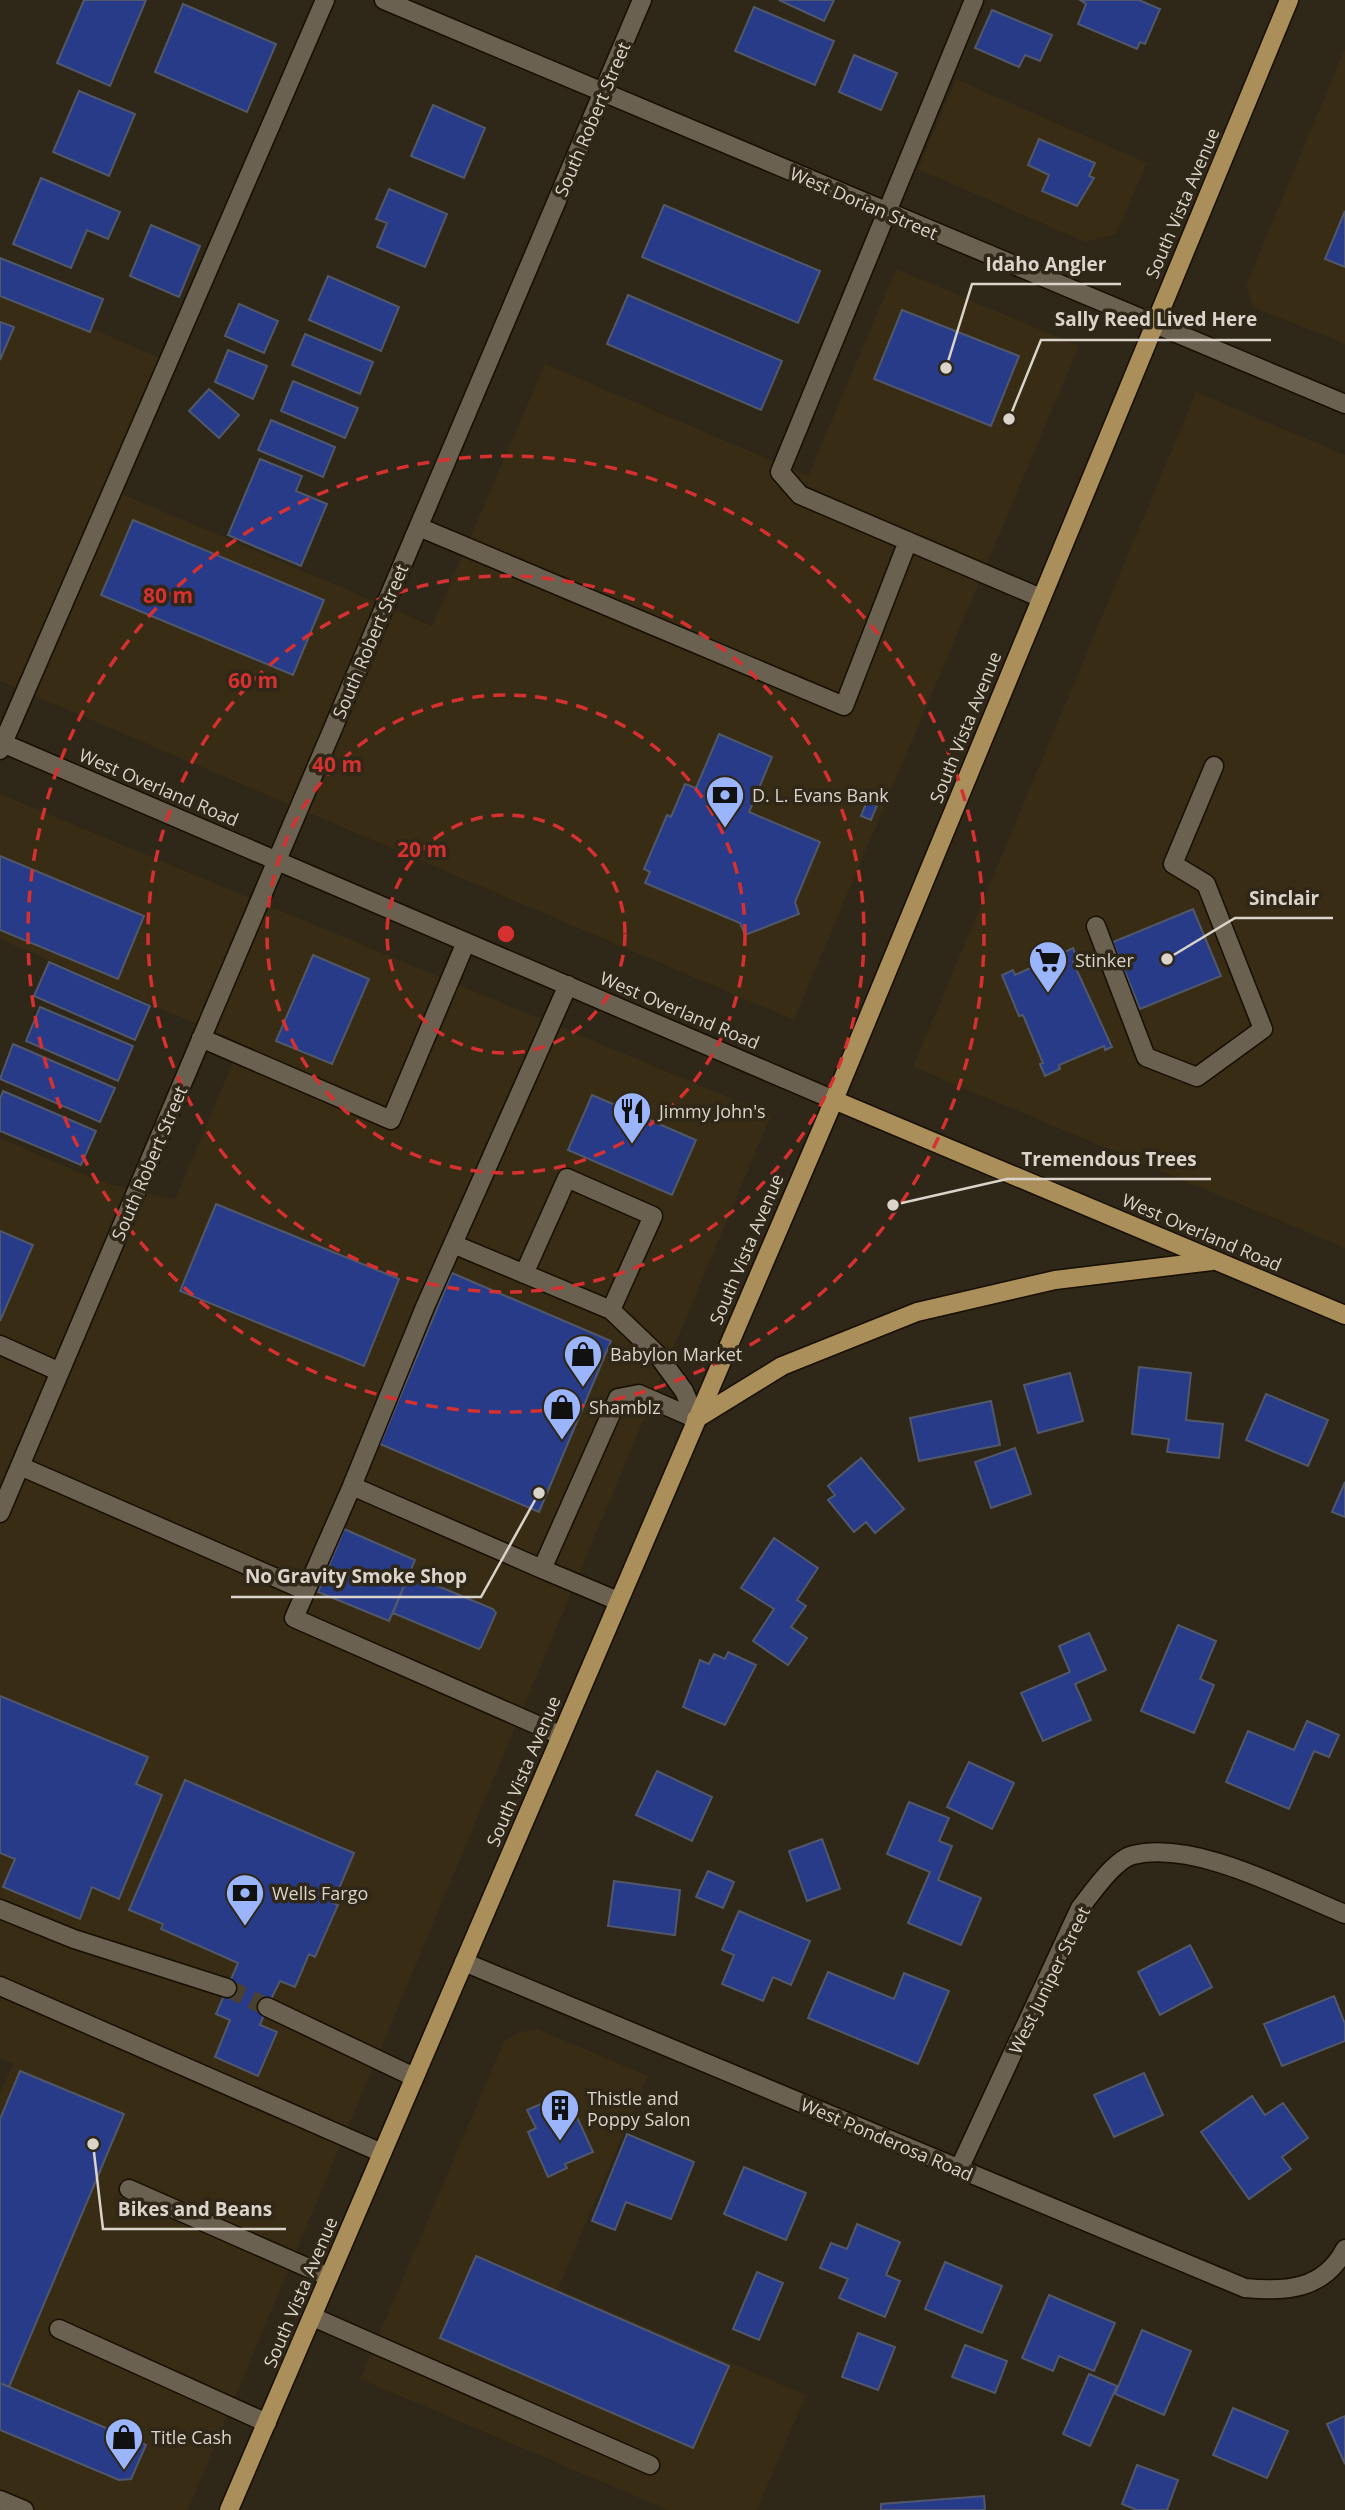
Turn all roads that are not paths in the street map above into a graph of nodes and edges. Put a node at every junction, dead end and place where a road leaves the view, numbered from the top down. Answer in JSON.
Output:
{"nodes":[{"id":1,"x":325,"y":0,"type":"edge"},
{"id":2,"x":384,"y":0,"type":"edge"},
{"id":3,"x":642,"y":0,"type":"edge"},
{"id":4,"x":974,"y":0,"type":"edge"},
{"id":5,"x":1289,"y":0,"type":"edge"},
{"id":6,"x":602,"y":94,"type":"junction"},
{"id":7,"x":885,"y":211,"type":"junction"},
{"id":8,"x":1154,"y":324,"type":"junction"},
{"id":9,"x":1345,"y":404,"type":"edge"},
{"id":10,"x":419,"y":527,"type":"junction"},
{"id":11,"x":908,"y":541,"type":"junction"},
{"id":12,"x":1041,"y":598,"type":"junction"},
{"id":13,"x":1,"y":745,"type":"edge"},
{"id":14,"x":1214,"y":766,"type":"dead end"},
{"id":15,"x":277,"y":861,"type":"junction"},
{"id":16,"x":1096,"y":926,"type":"dead end"},
{"id":17,"x":466,"y":942,"type":"junction"},
{"id":18,"x":568,"y":985,"type":"junction"},
{"id":19,"x":201,"y":1038,"type":"junction"},
{"id":20,"x":834,"y":1100,"type":"junction"},
{"id":21,"x":453,"y":1244,"type":"junction"},
{"id":22,"x":1214,"y":1260,"type":"junction"},
{"id":23,"x":524,"y":1274,"type":"junction"},
{"id":24,"x":611,"y":1310,"type":"junction"},
{"id":25,"x":1345,"y":1315,"type":"edge"},
{"id":26,"x":0,"y":1345,"type":"edge"},
{"id":27,"x":60,"y":1372,"type":"junction"},
{"id":28,"x":696,"y":1419,"type":"junction"},
{"id":29,"x":20,"y":1466,"type":"junction"},
{"id":30,"x":352,"y":1486,"type":"junction"},
{"id":31,"x":0,"y":1513,"type":"edge"},
{"id":32,"x":542,"y":1569,"type":"junction"},
{"id":33,"x":306,"y":1591,"type":"junction"},
{"id":34,"x":618,"y":1601,"type":"junction"},
{"id":35,"x":560,"y":1735,"type":"junction"},
{"id":36,"x":0,"y":1909,"type":"edge"},
{"id":37,"x":1345,"y":1914,"type":"edge"},
{"id":38,"x":464,"y":1962,"type":"junction"},
{"id":39,"x":0,"y":1986,"type":"edge"},
{"id":40,"x":227,"y":1989,"type":"tunnel mouth"},
{"id":41,"x":267,"y":2007,"type":"tunnel mouth"},
{"id":42,"x":414,"y":2077,"type":"junction"},
{"id":43,"x":382,"y":2153,"type":"junction"},
{"id":44,"x":959,"y":2169,"type":"junction"},
{"id":45,"x":129,"y":2189,"type":"dead end"},
{"id":46,"x":1345,"y":2249,"type":"edge"},
{"id":47,"x":329,"y":2277,"type":"junction"},
{"id":48,"x":313,"y":2317,"type":"junction"},
{"id":49,"x":59,"y":2329,"type":"dead end"},
{"id":50,"x":267,"y":2423,"type":"junction"},
{"id":51,"x":650,"y":2465,"type":"dead end"},
{"id":52,"x":0,"y":2500,"type":"edge"},
{"id":53,"x":24,"y":2510,"type":"edge"},
{"id":54,"x":229,"y":2510,"type":"edge"}],
"edges":[{"from":1,"to":13,"type":"street"},
{"from":2,"to":6,"type":"street","name":"West Dorian Street"},
{"from":3,"to":6,"type":"street","name":"South Robert Street"},
{"from":4,"to":7,"type":"street"},
{"from":5,"to":8,"type":"main road","name":"South Vista Avenue"},
{"from":6,"to":7,"type":"street","name":"West Dorian Street"},
{"from":6,"to":10,"type":"street","name":"South Robert Street"},
{"from":7,"to":8,"type":"street","name":"West Dorian Street"},
{"from":7,"to":11,"type":"street"},
{"from":8,"to":9,"type":"street","name":"West Dorian Street"},
{"from":8,"to":12,"type":"main road","name":"South Vista Avenue"},
{"from":10,"to":11,"type":"street"},
{"from":10,"to":15,"type":"street","name":"South Robert Street"},
{"from":11,"to":12,"type":"street"},
{"from":12,"to":20,"type":"main road","name":"South Vista Avenue"},
{"from":13,"to":15,"type":"street","name":"West Overland Road"},
{"from":14,"to":16,"type":"street"},
{"from":15,"to":17,"type":"street","name":"West Overland Road"},
{"from":15,"to":19,"type":"street","name":"South Robert Street"},
{"from":17,"to":18,"type":"street","name":"West Overland Road"},
{"from":17,"to":19,"type":"street"},
{"from":18,"to":20,"type":"street","name":"West Overland Road"},
{"from":18,"to":21,"type":"street"},
{"from":19,"to":27,"type":"street","name":"South Robert Street"},
{"from":20,"to":22,"type":"main road","name":"West Overland Road"},
{"from":20,"to":28,"type":"main road","name":"South Vista Avenue"},
{"from":21,"to":23,"type":"street"},
{"from":21,"to":30,"type":"street"},
{"from":22,"to":25,"type":"main road","name":"West Overland Road"},
{"from":22,"to":28,"type":"main road"},
{"from":23,"to":24,"type":"street"},
{"from":23,"to":24,"type":"street"},
{"from":24,"to":28,"type":"street"},
{"from":26,"to":27,"type":"street"},
{"from":27,"to":29,"type":"street","name":"South Robert Street"},
{"from":28,"to":32,"type":"street"},
{"from":28,"to":34,"type":"main road","name":"South Vista Avenue"},
{"from":29,"to":31,"type":"street","name":"South Robert Street"},
{"from":29,"to":33,"type":"street"},
{"from":30,"to":32,"type":"street"},
{"from":30,"to":33,"type":"street"},
{"from":32,"to":34,"type":"street"},
{"from":33,"to":35,"type":"street"},
{"from":34,"to":35,"type":"main road","name":"South Vista Avenue"},
{"from":35,"to":38,"type":"main road","name":"South Vista Avenue"},
{"from":36,"to":40,"type":"street"},
{"from":37,"to":44,"type":"street","name":"West Juniper Street"},
{"from":38,"to":42,"type":"main road","name":"South Vista Avenue"},
{"from":38,"to":44,"type":"street","name":"West Ponderosa Road"},
{"from":39,"to":43,"type":"street"},
{"from":41,"to":42,"type":"street"},
{"from":42,"to":43,"type":"main road","name":"South Vista Avenue"},
{"from":43,"to":47,"type":"main road","name":"South Vista Avenue"},
{"from":44,"to":46,"type":"street","name":"West Ponderosa Road"},
{"from":45,"to":47,"type":"street"},
{"from":47,"to":48,"type":"main road","name":"South Vista Avenue"},
{"from":48,"to":50,"type":"main road","name":"South Vista Avenue"},
{"from":48,"to":51,"type":"street"},
{"from":49,"to":50,"type":"street"},
{"from":50,"to":54,"type":"main road","name":"South Vista Avenue"},
{"from":52,"to":53,"type":"street"}]}
